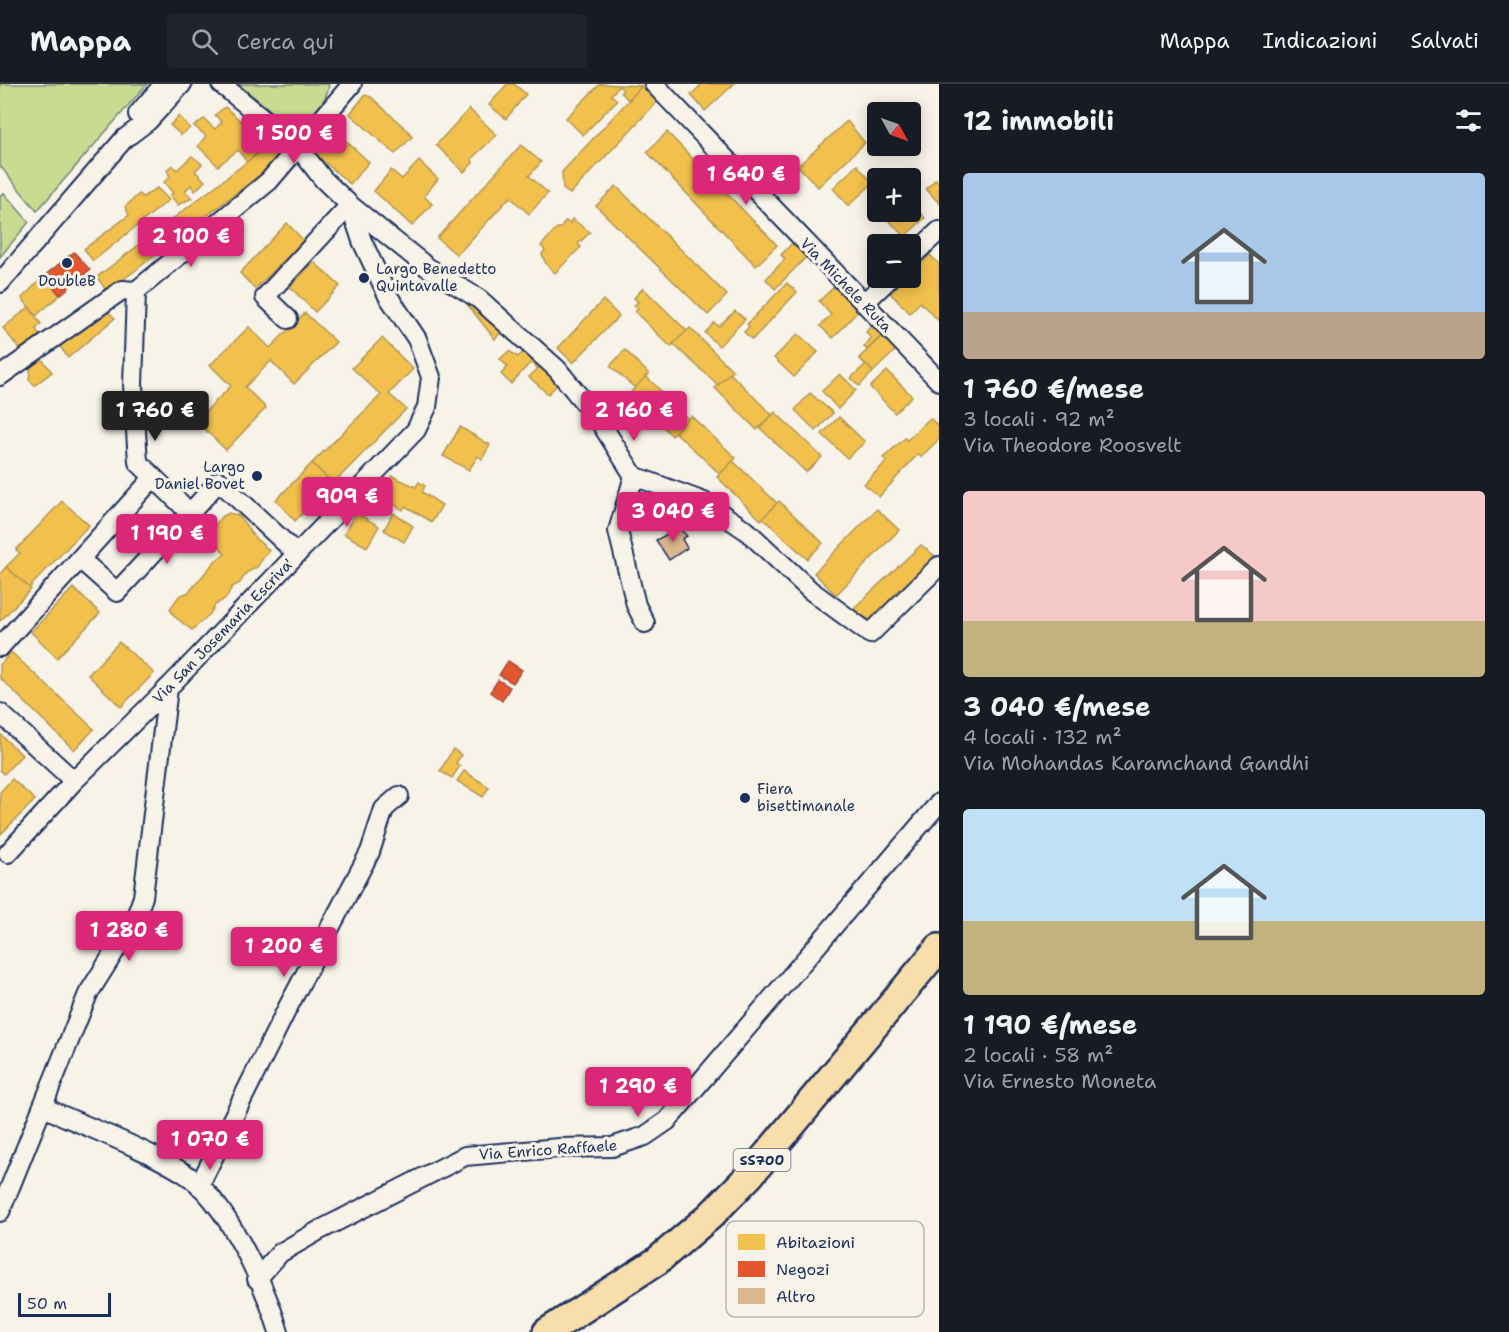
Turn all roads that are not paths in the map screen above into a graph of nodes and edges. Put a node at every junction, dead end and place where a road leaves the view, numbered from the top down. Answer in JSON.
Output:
{"nodes":[{"id":1,"x":164,"y":84,"type":"edge"},
{"id":2,"x":182,"y":84,"type":"edge"},
{"id":3,"x":654,"y":84,"type":"edge"},
{"id":4,"x":349,"y":85,"type":"edge"},
{"id":5,"x":225,"y":86,"type":"edge"},
{"id":6,"x":124,"y":139,"type":"junction"},
{"id":7,"x":298,"y":147,"type":"junction"},
{"id":8,"x":350,"y":205,"type":"junction"},
{"id":9,"x":939,"y":231,"type":"edge"},
{"id":10,"x":921,"y":248,"type":"edge"},
{"id":11,"x":0,"y":283,"type":"edge"},
{"id":12,"x":880,"y":288,"type":"edge"},
{"id":13,"x":136,"y":291,"type":"junction"},
{"id":14,"x":864,"y":303,"type":"junction"},
{"id":15,"x":288,"y":319,"type":"dead end"},
{"id":16,"x":0,"y":376,"type":"edge"},
{"id":17,"x":939,"y":381,"type":"edge"},
{"id":18,"x":634,"y":476,"type":"junction"},
{"id":19,"x":153,"y":478,"type":"junction"},
{"id":20,"x":190,"y":513,"type":"junction"},
{"id":21,"x":297,"y":554,"type":"junction"},
{"id":22,"x":80,"y":559,"type":"junction"},
{"id":23,"x":939,"y":566,"type":"edge"},
{"id":24,"x":645,"y":623,"type":"dead end"},
{"id":25,"x":0,"y":647,"type":"edge"},
{"id":26,"x":168,"y":688,"type":"junction"},
{"id":27,"x":0,"y":712,"type":"edge"},
{"id":28,"x":74,"y":781,"type":"junction"},
{"id":29,"x":399,"y":796,"type":"dead end"},
{"id":30,"x":939,"y":803,"type":"edge"},
{"id":31,"x":8,"y":853,"type":"dead end"},
{"id":32,"x":939,"y":948,"type":"edge"},
{"id":33,"x":43,"y":1107,"type":"junction"},
{"id":34,"x":199,"y":1186,"type":"junction"},
{"id":35,"x":0,"y":1212,"type":"edge"},
{"id":36,"x":257,"y":1279,"type":"junction"},
{"id":37,"x":279,"y":1332,"type":"edge"},
{"id":38,"x":547,"y":1332,"type":"edge"}],
"edges":[{"from":1,"to":6,"type":"street"},
{"from":2,"to":6,"type":"street"},
{"from":3,"to":14,"type":"street","name":"Via Michele Ruta"},
{"from":4,"to":7,"type":"street"},
{"from":5,"to":7,"type":"street","name":"Via San Josemaria Escriva'"},
{"from":6,"to":11,"type":"street"},
{"from":7,"to":8,"type":"street","name":"Via San Josemaria Escriva'"},
{"from":7,"to":13,"type":"street"},
{"from":8,"to":15,"type":"street"},
{"from":8,"to":18,"type":"street"},
{"from":8,"to":21,"type":"street","name":"Via San Josemaria Escriva'"},
{"from":9,"to":10,"type":"street"},
{"from":12,"to":14,"type":"street"},
{"from":13,"to":16,"type":"street"},
{"from":13,"to":19,"type":"street"},
{"from":14,"to":17,"type":"street","name":"Via Michele Ruta"},
{"from":18,"to":23,"type":"street"},
{"from":18,"to":24,"type":"street"},
{"from":19,"to":20,"type":"street"},
{"from":19,"to":22,"type":"street"},
{"from":20,"to":21,"type":"street"},
{"from":20,"to":22,"type":"street"},
{"from":21,"to":26,"type":"street","name":"Via San Josemaria Escriva'"},
{"from":22,"to":25,"type":"street"},
{"from":26,"to":28,"type":"street","name":"Via San Josemaria Escriva'"},
{"from":26,"to":33,"type":"street"},
{"from":27,"to":28,"type":"street"},
{"from":28,"to":31,"type":"street","name":"Via San Josemaria Escriva'"},
{"from":29,"to":34,"type":"street"},
{"from":30,"to":36,"type":"street","name":"Via Enrico Raffaele"},
{"from":32,"to":38,"type":"highway","number":"SS700"},
{"from":33,"to":34,"type":"street"},
{"from":33,"to":35,"type":"street"},
{"from":34,"to":36,"type":"street"},
{"from":36,"to":37,"type":"street"}]}
